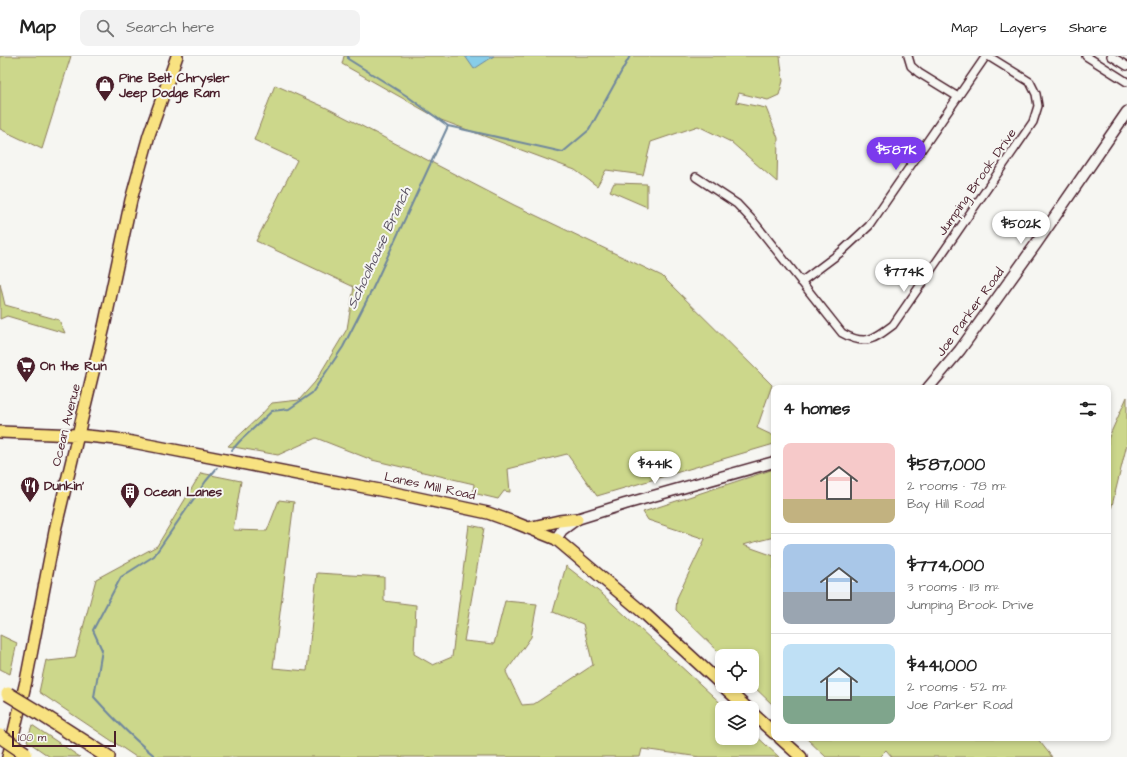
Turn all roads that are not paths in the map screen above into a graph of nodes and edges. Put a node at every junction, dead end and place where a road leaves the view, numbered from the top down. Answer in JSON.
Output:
{"nodes":[{"id":1,"x":177,"y":56,"type":"edge"},
{"id":2,"x":908,"y":56,"type":"edge"},
{"id":3,"x":987,"y":56,"type":"edge"},
{"id":4,"x":1086,"y":56,"type":"edge"},
{"id":5,"x":1111,"y":56,"type":"edge"},
{"id":6,"x":1127,"y":66,"type":"edge"},
{"id":7,"x":1127,"y":82,"type":"edge"},
{"id":8,"x":958,"y":96,"type":"junction"},
{"id":9,"x":1127,"y":112,"type":"edge"},
{"id":10,"x":696,"y":177,"type":"dead end"},
{"id":11,"x":801,"y":282,"type":"junction"},
{"id":12,"x":931,"y":385,"type":"edge"},
{"id":13,"x":0,"y":432,"type":"edge"},
{"id":14,"x":77,"y":435,"type":"junction"},
{"id":15,"x":771,"y":463,"type":"edge"},
{"id":16,"x":577,"y":519,"type":"junction"},
{"id":17,"x":528,"y":528,"type":"junction"},
{"id":18,"x":556,"y":539,"type":"junction"},
{"id":19,"x":715,"y":679,"type":"edge"},
{"id":20,"x":4,"y":692,"type":"edge"},
{"id":21,"x":730,"y":693,"type":"edge"},
{"id":22,"x":739,"y":701,"type":"edge"},
{"id":23,"x":759,"y":719,"type":"edge"},
{"id":24,"x":771,"y":730,"type":"edge"},
{"id":25,"x":0,"y":736,"type":"edge"},
{"id":26,"x":783,"y":741,"type":"edge"},
{"id":27,"x":29,"y":755,"type":"edge"},
{"id":28,"x":8,"y":757,"type":"edge"},
{"id":29,"x":108,"y":757,"type":"edge"},
{"id":30,"x":800,"y":757,"type":"edge"}],
"edges":[{"from":1,"to":14,"type":"main road","name":"Ocean Avenue"},
{"from":2,"to":8,"type":"street"},
{"from":3,"to":8,"type":"street"},
{"from":3,"to":11,"type":"street","name":"Jumping Brook Drive"},
{"from":4,"to":7,"type":"street"},
{"from":5,"to":6,"type":"street"},
{"from":8,"to":11,"type":"street"},
{"from":9,"to":12,"type":"street","name":"Joe Parker Road"},
{"from":10,"to":11,"type":"street","name":"Jumping Brook Drive"},
{"from":13,"to":14,"type":"main road","name":"Lanes Mill Road"},
{"from":14,"to":17,"type":"main road","name":"Lanes Mill Road"},
{"from":14,"to":28,"type":"main road","name":"Ocean Avenue"},
{"from":15,"to":16,"type":"street"},
{"from":16,"to":17,"type":"main road"},
{"from":16,"to":18,"type":"street"},
{"from":17,"to":18,"type":"main road","name":"Lanes Mill Road"},
{"from":18,"to":19,"type":"main road","name":"Lanes Mill Road"},
{"from":20,"to":29,"type":"highway","bridge":true},
{"from":21,"to":22,"type":"main road","name":"Lanes Mill Road"},
{"from":23,"to":24,"type":"main road"},
{"from":25,"to":27,"type":"highway","bridge":true},
{"from":26,"to":30,"type":"main road"}]}
